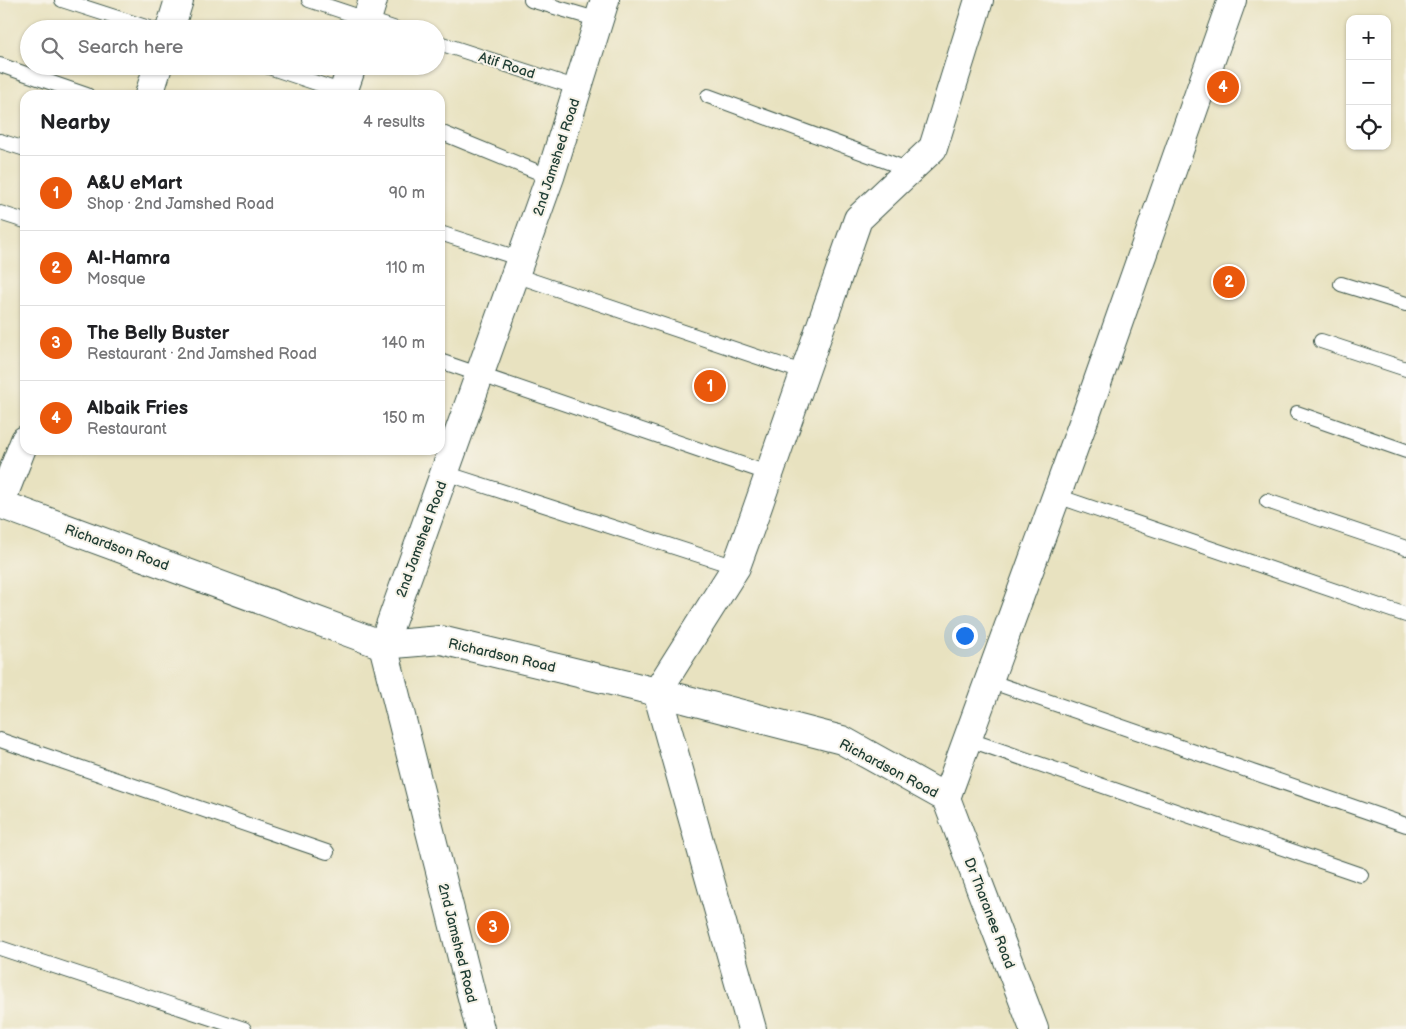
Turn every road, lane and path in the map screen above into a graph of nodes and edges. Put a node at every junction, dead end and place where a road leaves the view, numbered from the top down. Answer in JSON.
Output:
{"nodes":[{"id":1,"x":62,"y":0,"type":"edge"},
{"id":2,"x":179,"y":0,"type":"edge"},
{"id":3,"x":309,"y":0,"type":"edge"},
{"id":4,"x":531,"y":0,"type":"edge"},
{"id":5,"x":979,"y":0,"type":"edge"},
{"id":6,"x":1232,"y":0,"type":"edge"},
{"id":7,"x":602,"y":10,"type":"edge"},
{"id":8,"x":368,"y":16,"type":"edge"},
{"id":9,"x":124,"y":20,"type":"edge"},
{"id":10,"x":173,"y":20,"type":"edge"},
{"id":11,"x":445,"y":45,"type":"edge"},
{"id":12,"x":0,"y":65,"type":"edge"},
{"id":13,"x":20,"y":72,"type":"edge"},
{"id":14,"x":29,"y":75,"type":"edge"},
{"id":15,"x":155,"y":75,"type":"edge"},
{"id":16,"x":293,"y":75,"type":"edge"},
{"id":17,"x":350,"y":75,"type":"edge"},
{"id":18,"x":578,"y":88,"type":"junction"},
{"id":19,"x":72,"y":90,"type":"edge"},
{"id":20,"x":151,"y":90,"type":"edge"},
{"id":21,"x":338,"y":90,"type":"edge"},
{"id":22,"x":348,"y":90,"type":"edge"},
{"id":23,"x":708,"y":96,"type":"dead end"},
{"id":24,"x":445,"y":134,"type":"edge"},
{"id":25,"x":0,"y":141,"type":"edge"},
{"id":26,"x":20,"y":148,"type":"edge"},
{"id":27,"x":910,"y":170,"type":"junction"},
{"id":28,"x":550,"y":177,"type":"junction"},
{"id":29,"x":0,"y":213,"type":"edge"},
{"id":30,"x":20,"y":219,"type":"edge"},
{"id":31,"x":445,"y":235,"type":"edge"},
{"id":32,"x":518,"y":267,"type":"junction"},
{"id":33,"x":1341,"y":284,"type":"dead end"},
{"id":34,"x":1406,"y":304,"type":"edge"},
{"id":35,"x":1321,"y":341,"type":"dead end"},
{"id":36,"x":445,"y":363,"type":"edge"},
{"id":37,"x":1406,"y":369,"type":"edge"},
{"id":38,"x":805,"y":373,"type":"junction"},
{"id":39,"x":480,"y":375,"type":"junction"},
{"id":40,"x":1297,"y":413,"type":"dead end"},
{"id":41,"x":1406,"y":451,"type":"edge"},
{"id":42,"x":20,"y":453,"type":"edge"},
{"id":43,"x":444,"y":473,"type":"junction"},
{"id":44,"x":770,"y":474,"type":"junction"},
{"id":45,"x":1057,"y":496,"type":"junction"},
{"id":46,"x":1267,"y":501,"type":"dead end"},
{"id":47,"x":0,"y":504,"type":"edge"},
{"id":48,"x":1406,"y":548,"type":"edge"},
{"id":49,"x":736,"y":568,"type":"junction"},
{"id":50,"x":1406,"y":615,"type":"edge"},
{"id":51,"x":383,"y":646,"type":"junction"},
{"id":52,"x":989,"y":681,"type":"junction"},
{"id":53,"x":657,"y":692,"type":"junction"},
{"id":54,"x":967,"y":739,"type":"junction"},
{"id":55,"x":0,"y":740,"type":"edge"},
{"id":56,"x":946,"y":798,"type":"junction"},
{"id":57,"x":1406,"y":825,"type":"edge"},
{"id":58,"x":327,"y":852,"type":"dead end"},
{"id":59,"x":1361,"y":875,"type":"dead end"},
{"id":60,"x":0,"y":948,"type":"edge"},
{"id":61,"x":244,"y":1029,"type":"edge"},
{"id":62,"x":480,"y":1029,"type":"edge"},
{"id":63,"x":752,"y":1029,"type":"edge"},
{"id":64,"x":1034,"y":1029,"type":"edge"}],
"edges":[{"from":1,"to":9,"type":"lane"},
{"from":2,"to":10,"type":"street"},
{"from":3,"to":8,"type":"lane"},
{"from":4,"to":7,"type":"lane"},
{"from":5,"to":27,"type":"street"},
{"from":6,"to":45,"type":"street"},
{"from":7,"to":18,"type":"street","name":"2nd Jamshed Road"},
{"from":11,"to":18,"type":"lane","name":"Atif Road"},
{"from":12,"to":13,"type":"lane"},
{"from":14,"to":19,"type":"lane"},
{"from":15,"to":20,"type":"street"},
{"from":16,"to":21,"type":"lane"},
{"from":17,"to":22,"type":"street"},
{"from":18,"to":28,"type":"street","name":"2nd Jamshed Road"},
{"from":23,"to":27,"type":"lane"},
{"from":24,"to":28,"type":"lane"},
{"from":25,"to":26,"type":"lane"},
{"from":27,"to":38,"type":"street"},
{"from":28,"to":32,"type":"street","name":"2nd Jamshed Road"},
{"from":29,"to":30,"type":"lane"},
{"from":31,"to":32,"type":"lane"},
{"from":32,"to":38,"type":"lane"},
{"from":32,"to":39,"type":"street","name":"2nd Jamshed Road"},
{"from":33,"to":34,"type":"lane"},
{"from":35,"to":37,"type":"lane"},
{"from":36,"to":39,"type":"lane"},
{"from":38,"to":44,"type":"street"},
{"from":39,"to":43,"type":"street","name":"2nd Jamshed Road"},
{"from":39,"to":44,"type":"lane"},
{"from":40,"to":41,"type":"lane"},
{"from":42,"to":47,"type":"street"},
{"from":43,"to":49,"type":"lane"},
{"from":43,"to":51,"type":"street","name":"2nd Jamshed Road"},
{"from":44,"to":49,"type":"street"},
{"from":45,"to":50,"type":"lane"},
{"from":45,"to":52,"type":"street"},
{"from":46,"to":48,"type":"lane"},
{"from":47,"to":51,"type":"street","name":"Richardson Road"},
{"from":49,"to":53,"type":"street"},
{"from":51,"to":53,"type":"street","name":"Richardson Road"},
{"from":51,"to":62,"type":"street","name":"2nd Jamshed Road"},
{"from":52,"to":54,"type":"street"},
{"from":52,"to":57,"type":"lane"},
{"from":53,"to":56,"type":"street","name":"Richardson Road"},
{"from":53,"to":63,"type":"street"},
{"from":54,"to":56,"type":"street"},
{"from":54,"to":59,"type":"lane"},
{"from":55,"to":58,"type":"lane"},
{"from":56,"to":64,"type":"street","name":"Dr Tharanee Road"},
{"from":60,"to":61,"type":"lane"}]}
